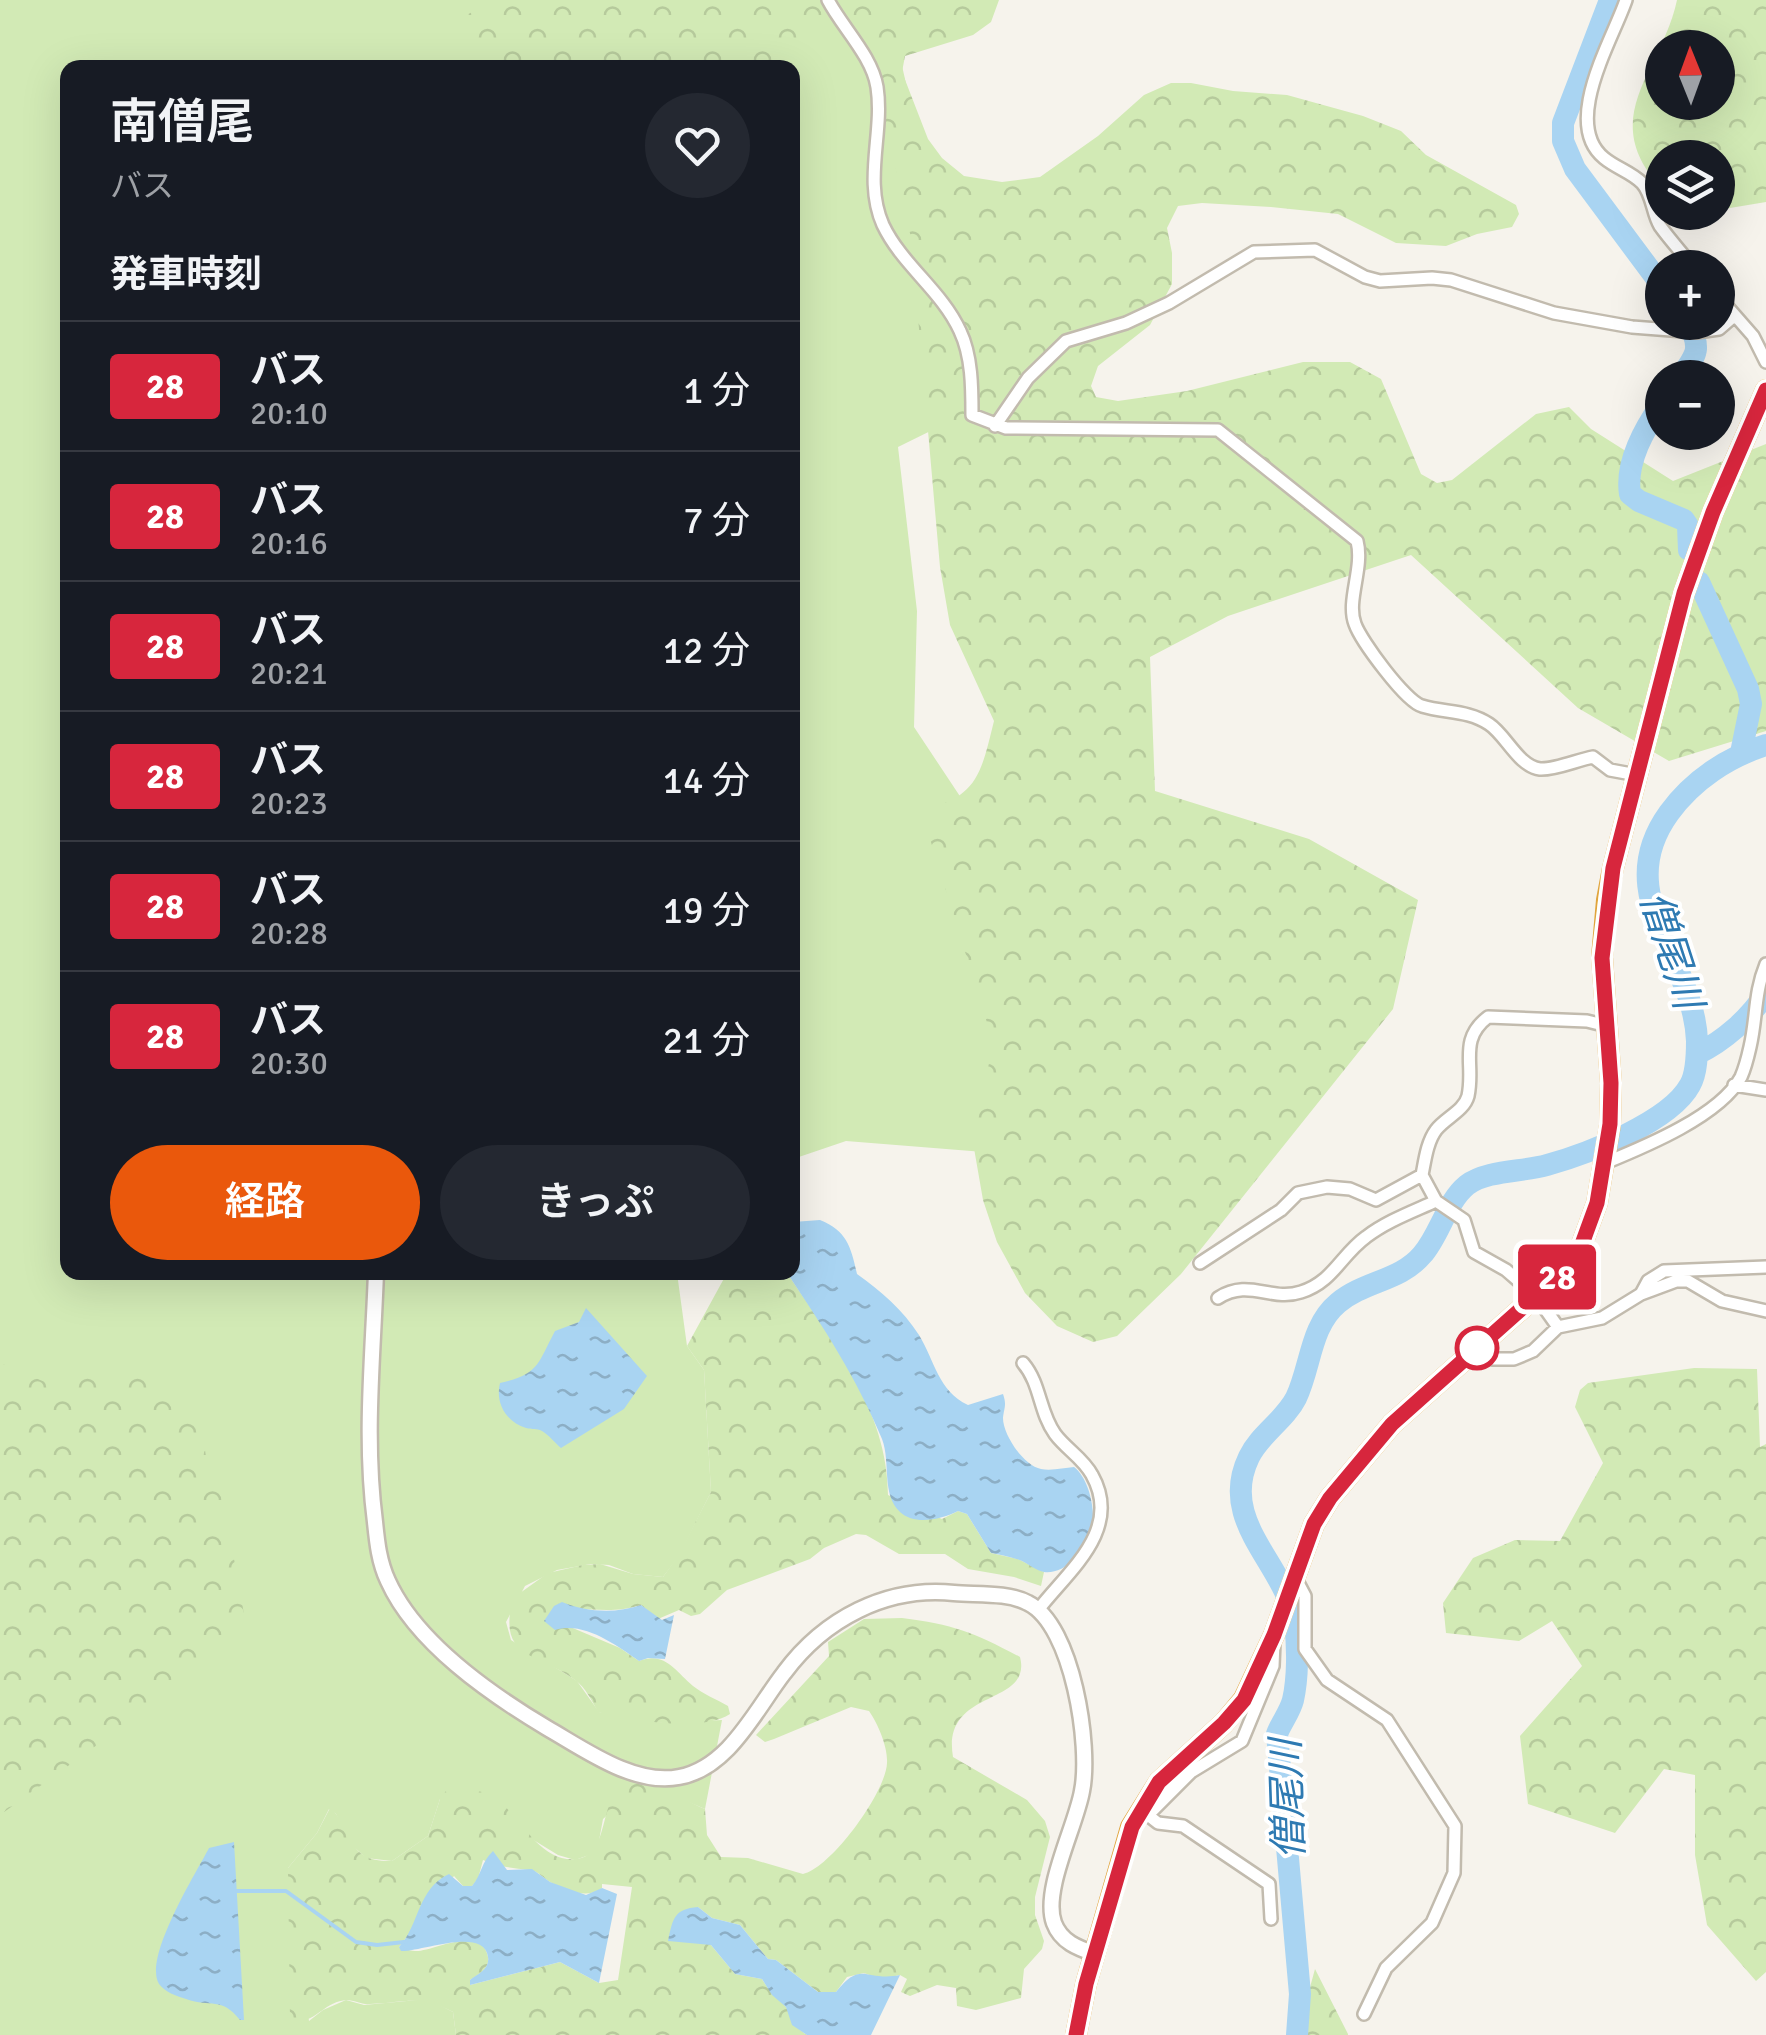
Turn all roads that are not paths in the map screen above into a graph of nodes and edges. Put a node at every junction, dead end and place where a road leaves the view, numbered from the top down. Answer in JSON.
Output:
{"nodes":[{"id":1,"x":828,"y":0,"type":"edge"},
{"id":2,"x":1626,"y":0,"type":"edge"},
{"id":3,"x":1680,"y":250,"type":"edge"},
{"id":4,"x":1735,"y":317,"type":"edge"},
{"id":5,"x":1645,"y":329,"type":"edge"},
{"id":6,"x":1766,"y":362,"type":"edge"},
{"id":7,"x":1766,"y":390,"type":"edge"},
{"id":8,"x":996,"y":426,"type":"junction"},
{"id":9,"x":1636,"y":775,"type":"junction"},
{"id":10,"x":1766,"y":964,"type":"edge"},
{"id":11,"x":1607,"y":1026,"type":"junction"},
{"id":12,"x":1734,"y":1085,"type":"junction"},
{"id":13,"x":1766,"y":1090,"type":"edge"},
{"id":14,"x":1606,"y":1154,"type":"junction"},
{"id":15,"x":1422,"y":1174,"type":"junction"},
{"id":16,"x":1436,"y":1201,"type":"junction"},
{"id":17,"x":1200,"y":1263,"type":"dead end"},
{"id":18,"x":1766,"y":1266,"type":"edge"},
{"id":19,"x":375,"y":1280,"type":"edge"},
{"id":20,"x":1641,"y":1294,"type":"junction"},
{"id":21,"x":1536,"y":1296,"type":"junction"},
{"id":22,"x":1218,"y":1298,"type":"dead end"},
{"id":23,"x":1766,"y":1312,"type":"edge"},
{"id":24,"x":1558,"y":1327,"type":"junction"},
{"id":25,"x":1472,"y":1352,"type":"junction"},
{"id":26,"x":1024,"y":1363,"type":"dead end"},
{"id":27,"x":1294,"y":1580,"type":"junction"},
{"id":28,"x":1038,"y":1610,"type":"junction"},
{"id":29,"x":1144,"y":1812,"type":"junction"},
{"id":30,"x":1271,"y":1919,"type":"dead end"},
{"id":31,"x":1094,"y":1954,"type":"junction"},
{"id":32,"x":1364,"y":2014,"type":"dead end"},
{"id":33,"x":1076,"y":2035,"type":"edge"}],
"edges":[{"from":1,"to":8,"type":"street"},
{"from":2,"to":3,"type":"street"},
{"from":4,"to":6,"type":"street"},
{"from":5,"to":8,"type":"street"},
{"from":7,"to":9,"type":"highway"},
{"from":8,"to":9,"type":"street"},
{"from":9,"to":11,"type":"highway"},
{"from":10,"to":12,"type":"street"},
{"from":11,"to":14,"type":"highway"},
{"from":11,"to":15,"type":"street"},
{"from":12,"to":13,"type":"street"},
{"from":12,"to":14,"type":"street"},
{"from":14,"to":21,"type":"highway"},
{"from":15,"to":16,"type":"street"},
{"from":15,"to":17,"type":"street"},
{"from":16,"to":21,"type":"street"},
{"from":16,"to":22,"type":"street"},
{"from":18,"to":20,"type":"street"},
{"from":19,"to":28,"type":"street"},
{"from":20,"to":23,"type":"street"},
{"from":20,"to":24,"type":"street"},
{"from":21,"to":24,"type":"street"},
{"from":21,"to":25,"type":"highway"},
{"from":24,"to":25,"type":"street"},
{"from":25,"to":27,"type":"highway"},
{"from":26,"to":28,"type":"street"},
{"from":27,"to":29,"type":"highway"},
{"from":27,"to":32,"type":"street"},
{"from":28,"to":31,"type":"street"},
{"from":29,"to":30,"type":"street"},
{"from":29,"to":31,"type":"highway"},
{"from":31,"to":33,"type":"highway"}]}
